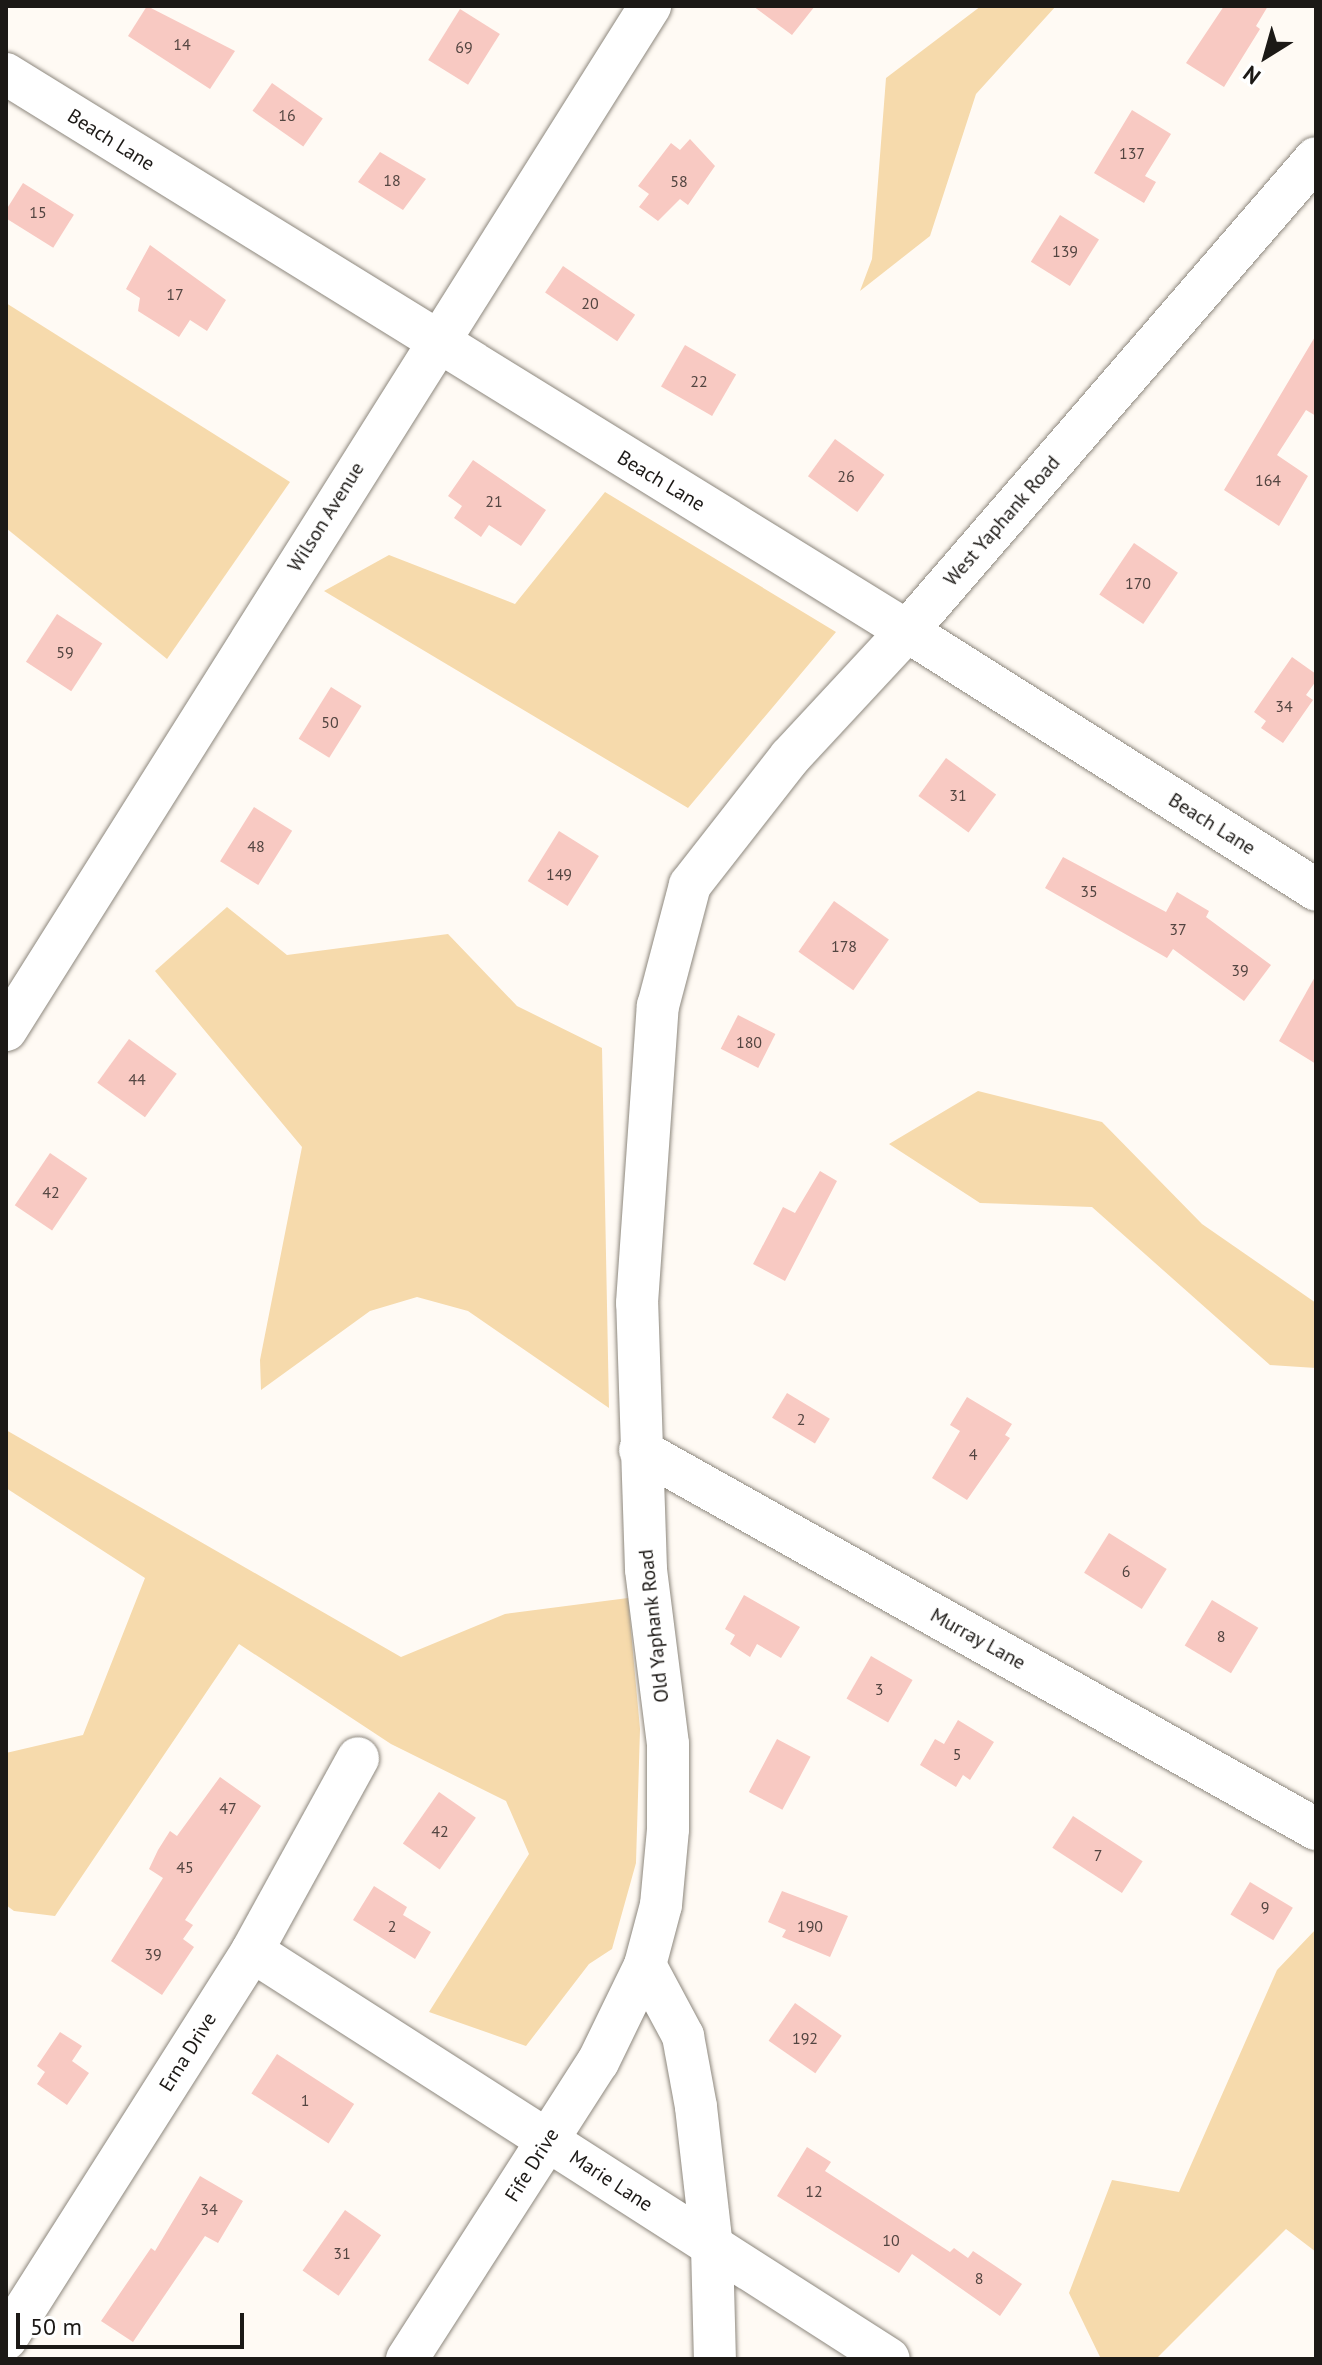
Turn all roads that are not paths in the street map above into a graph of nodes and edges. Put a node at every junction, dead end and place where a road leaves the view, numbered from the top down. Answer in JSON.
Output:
{"nodes":[{"id":1,"x":650,"y":6,"type":"edge"},
{"id":2,"x":6,"y":74,"type":"edge"},
{"id":3,"x":1316,"y":158,"type":"edge"},
{"id":4,"x":434,"y":343,"type":"junction"},
{"id":5,"x":907,"y":631,"type":"junction"},
{"id":6,"x":690,"y":885,"type":"joint"},
{"id":7,"x":1316,"y":890,"type":"edge"},
{"id":8,"x":6,"y":1030,"type":"edge"},
{"id":9,"x":640,"y":1450,"type":"junction"},
{"id":10,"x":358,"y":1758,"type":"dead end"},
{"id":11,"x":1316,"y":1829,"type":"edge"},
{"id":12,"x":252,"y":1951,"type":"junction"},
{"id":13,"x":645,"y":1965,"type":"junction"},
{"id":14,"x":548,"y":2141,"type":"junction"},
{"id":15,"x":712,"y":2247,"type":"junction"},
{"id":16,"x":6,"y":2339,"type":"edge"},
{"id":17,"x":407,"y":2359,"type":"edge"},
{"id":18,"x":715,"y":2359,"type":"edge"},
{"id":19,"x":889,"y":2359,"type":"edge"}],
"edges":[{"from":1,"to":4,"type":"street","name":"Wilson Avenue"},
{"from":2,"to":4,"type":"street","name":"Beach Lane"},
{"from":3,"to":5,"type":"street","name":"West Yaphank Road"},
{"from":4,"to":5,"type":"street","name":"Beach Lane"},
{"from":4,"to":8,"type":"street","name":"Wilson Avenue"},
{"from":5,"to":6,"type":"street","name":"West Yaphank Road"},
{"from":5,"to":7,"type":"street","name":"Beach Lane"},
{"from":6,"to":9,"type":"street","name":"Old Yaphank Road"},
{"from":9,"to":11,"type":"street","name":"Murray Lane"},
{"from":9,"to":13,"type":"street","name":"Old Yaphank Road"},
{"from":10,"to":12,"type":"street","name":"Erna Drive"},
{"from":12,"to":14,"type":"street","name":"Marie Lane"},
{"from":12,"to":16,"type":"street","name":"Erna Drive"},
{"from":13,"to":14,"type":"street","name":"Fife Drive"},
{"from":13,"to":15,"type":"street"},
{"from":14,"to":15,"type":"street","name":"Marie Lane"},
{"from":14,"to":17,"type":"street","name":"Fife Drive"},
{"from":15,"to":18,"type":"street"},
{"from":15,"to":19,"type":"street","name":"Marie Lane"}]}
